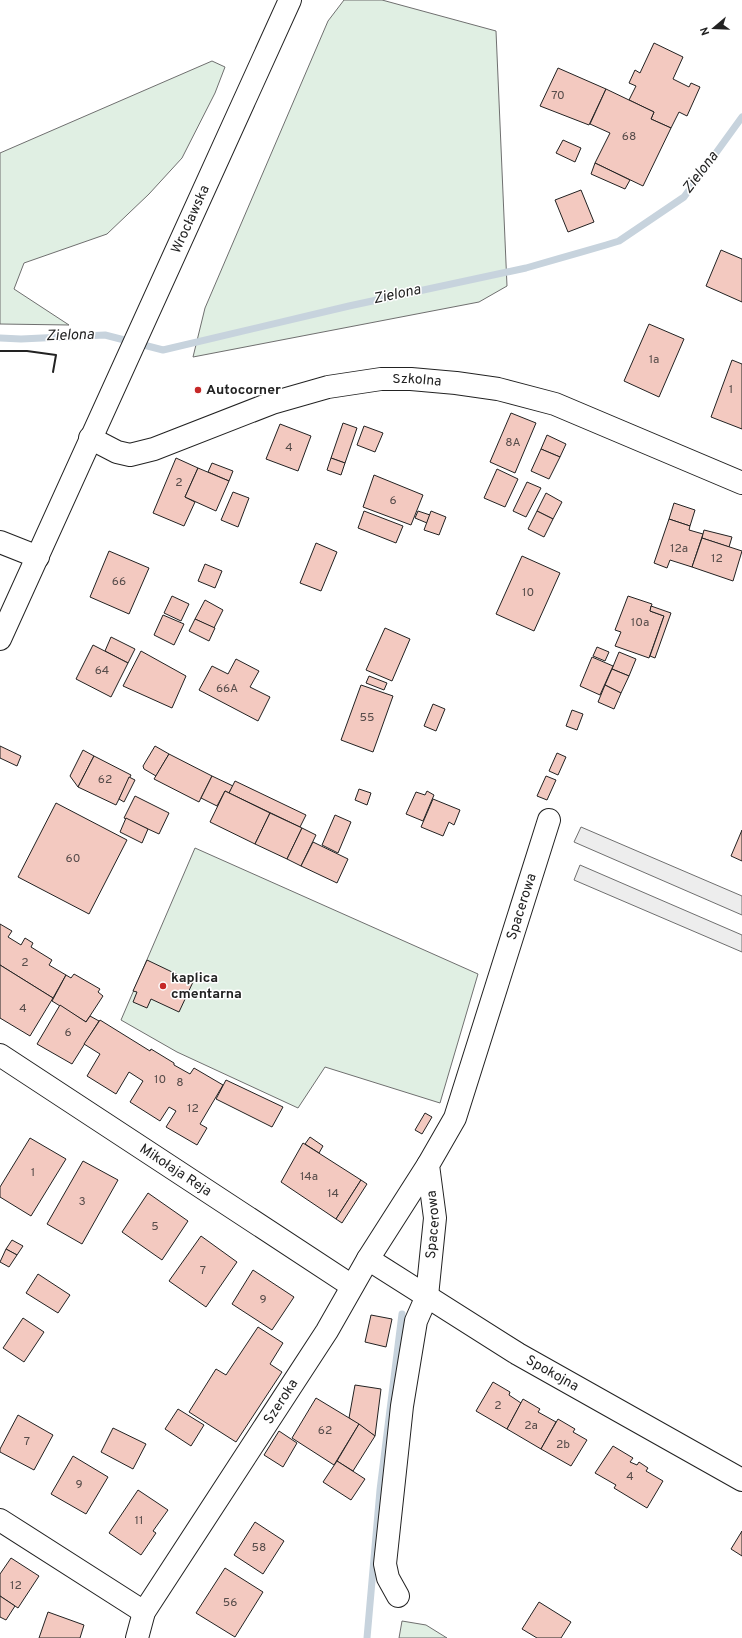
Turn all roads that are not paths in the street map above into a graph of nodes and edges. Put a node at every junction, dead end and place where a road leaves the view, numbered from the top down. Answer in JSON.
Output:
{"nodes":[{"id":1,"x":290,"y":0,"type":"edge"},
{"id":2,"x":90,"y":438,"type":"junction"},
{"id":3,"x":742,"y":483,"type":"edge"},
{"id":4,"x":0,"y":542,"type":"edge"},
{"id":5,"x":38,"y":557,"type":"junction"},
{"id":6,"x":0,"y":638,"type":"edge"},
{"id":7,"x":549,"y":820,"type":"dead end"},
{"id":8,"x":0,"y":1055,"type":"edge"},
{"id":9,"x":428,"y":1165,"type":"junction"},
{"id":10,"x":368,"y":1259,"type":"junction"},
{"id":11,"x":352,"y":1286,"type":"junction"},
{"id":12,"x":427,"y":1296,"type":"junction"},
{"id":13,"x":742,"y":1480,"type":"edge"},
{"id":14,"x":0,"y":1520,"type":"edge"},
{"id":15,"x":398,"y":1596,"type":"dead end"},
{"id":16,"x":144,"y":1612,"type":"junction"},
{"id":17,"x":137,"y":1638,"type":"edge"}],
"edges":[{"from":1,"to":2,"type":"street","name":"Wrocławska"},
{"from":2,"to":3,"type":"street","name":"Szkolna"},
{"from":2,"to":5,"type":"street","name":"Wrocławska"},
{"from":4,"to":5,"type":"street"},
{"from":5,"to":6,"type":"street","name":"Wrocławska"},
{"from":7,"to":9,"type":"street","name":"Spacerowa"},
{"from":8,"to":11,"type":"street","name":"Mikołaja Reja"},
{"from":9,"to":10,"type":"street","name":"Szeroka"},
{"from":9,"to":12,"type":"street","name":"Spacerowa"},
{"from":10,"to":11,"type":"street","name":"Szeroka"},
{"from":10,"to":12,"type":"street","name":"Spokojna"},
{"from":11,"to":16,"type":"street","name":"Szeroka"},
{"from":12,"to":13,"type":"street","name":"Spokojna"},
{"from":12,"to":15,"type":"street","name":"Spacerowa"},
{"from":14,"to":16,"type":"street"},
{"from":16,"to":17,"type":"street","name":"Szeroka"}]}
